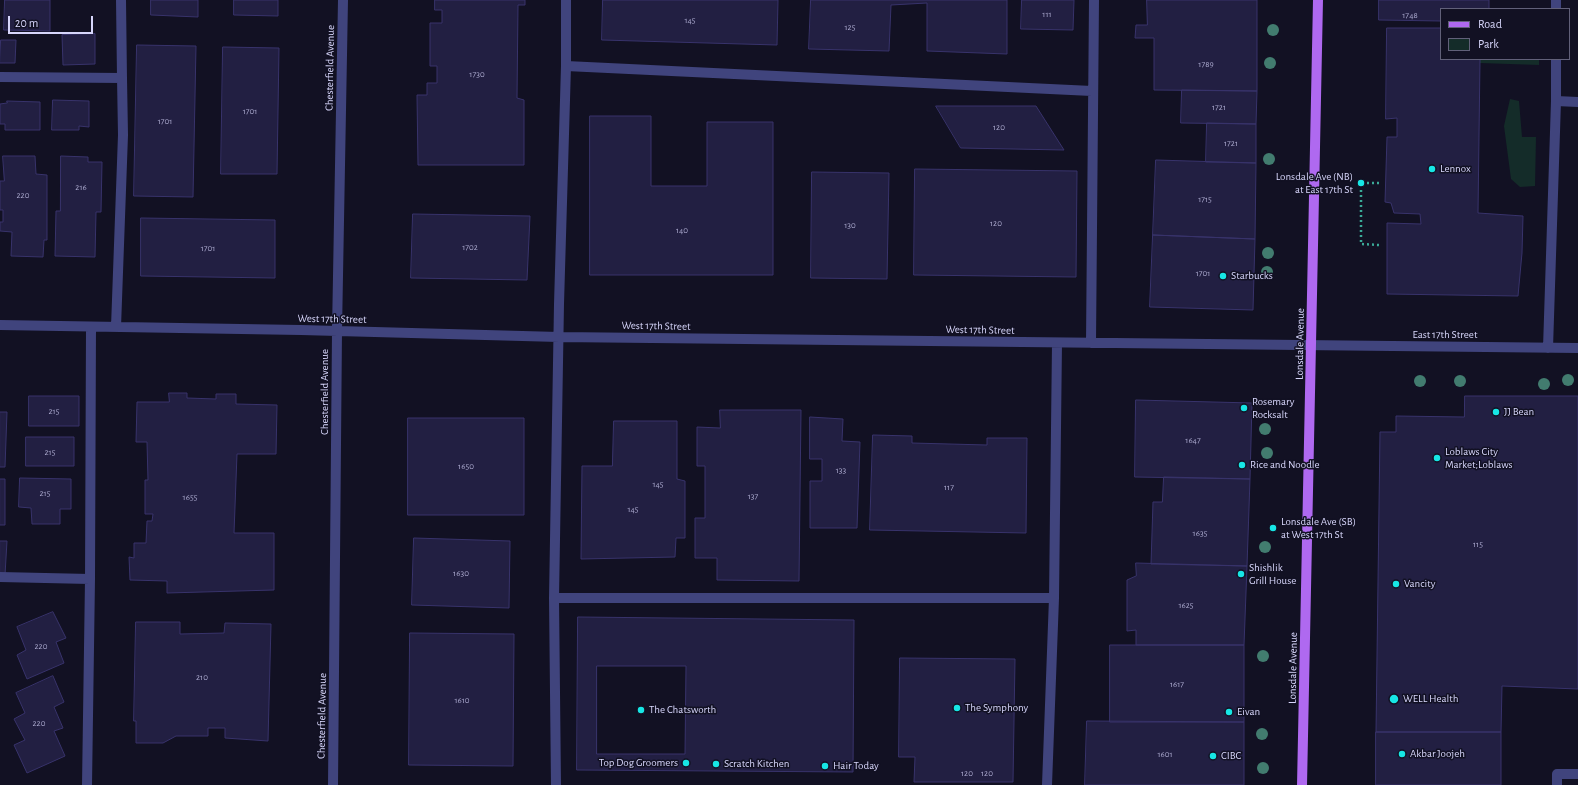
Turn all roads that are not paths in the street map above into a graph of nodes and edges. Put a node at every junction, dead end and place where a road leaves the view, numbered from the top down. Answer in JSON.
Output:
{"nodes":[{"id":1,"x":121,"y":0,"type":"edge"},
{"id":2,"x":343,"y":0,"type":"edge"},
{"id":3,"x":566,"y":0,"type":"edge"},
{"id":4,"x":1094,"y":0,"type":"edge"},
{"id":5,"x":1318,"y":0,"type":"edge"},
{"id":6,"x":1556,"y":60,"type":"edge"},
{"id":7,"x":566,"y":66,"type":"junction"},
{"id":8,"x":0,"y":76,"type":"edge"},
{"id":9,"x":122,"y":78,"type":"junction"},
{"id":10,"x":1092,"y":91,"type":"junction"},
{"id":11,"x":1556,"y":101,"type":"junction"},
{"id":12,"x":1578,"y":102,"type":"edge"},
{"id":13,"x":0,"y":325,"type":"edge"},
{"id":14,"x":91,"y":327,"type":"junction"},
{"id":15,"x":116,"y":327,"type":"junction"},
{"id":16,"x":337,"y":331,"type":"junction"},
{"id":17,"x":559,"y":337,"type":"junction"},
{"id":18,"x":1057,"y":343,"type":"junction"},
{"id":19,"x":1091,"y":343,"type":"junction"},
{"id":20,"x":1312,"y":346,"type":"junction"},
{"id":21,"x":1548,"y":348,"type":"junction"},
{"id":22,"x":1578,"y":348,"type":"edge"},
{"id":23,"x":0,"y":577,"type":"edge"},
{"id":24,"x":90,"y":579,"type":"junction"},
{"id":25,"x":554,"y":598,"type":"junction"},
{"id":26,"x":1054,"y":598,"type":"junction"},
{"id":27,"x":1578,"y":774,"type":"edge"},
{"id":28,"x":87,"y":785,"type":"edge"},
{"id":29,"x":333,"y":785,"type":"edge"},
{"id":30,"x":556,"y":785,"type":"edge"},
{"id":31,"x":1047,"y":785,"type":"edge"},
{"id":32,"x":1302,"y":785,"type":"edge"},
{"id":33,"x":1557,"y":785,"type":"edge"}],
"edges":[{"from":1,"to":9,"type":"street"},
{"from":2,"to":16,"type":"street","name":"Chesterfield Avenue"},
{"from":3,"to":7,"type":"street"},
{"from":4,"to":10,"type":"street"},
{"from":5,"to":20,"type":"main road","name":"Lonsdale Avenue"},
{"from":6,"to":11,"type":"street"},
{"from":7,"to":10,"type":"street"},
{"from":7,"to":17,"type":"street"},
{"from":8,"to":9,"type":"street"},
{"from":9,"to":15,"type":"street"},
{"from":10,"to":19,"type":"street"},
{"from":11,"to":12,"type":"street"},
{"from":11,"to":21,"type":"street"},
{"from":13,"to":14,"type":"street","name":"West 17th Street"},
{"from":14,"to":15,"type":"street","name":"West 17th Street"},
{"from":14,"to":24,"type":"street"},
{"from":15,"to":16,"type":"street","name":"West 17th Street"},
{"from":16,"to":17,"type":"street","name":"West 17th Street"},
{"from":16,"to":29,"type":"street","name":"Chesterfield Avenue"},
{"from":17,"to":18,"type":"street","name":"West 17th Street"},
{"from":17,"to":25,"type":"street"},
{"from":18,"to":19,"type":"street","name":"West 17th Street"},
{"from":18,"to":26,"type":"street"},
{"from":19,"to":20,"type":"street","name":"West 17th Street"},
{"from":20,"to":21,"type":"street","name":"East 17th Street"},
{"from":20,"to":32,"type":"main road","name":"Lonsdale Avenue"},
{"from":21,"to":22,"type":"street","name":"East 17th Street"},
{"from":23,"to":24,"type":"street"},
{"from":24,"to":28,"type":"street"},
{"from":25,"to":26,"type":"street"},
{"from":25,"to":30,"type":"street"},
{"from":26,"to":31,"type":"street"},
{"from":27,"to":33,"type":"street"}]}
